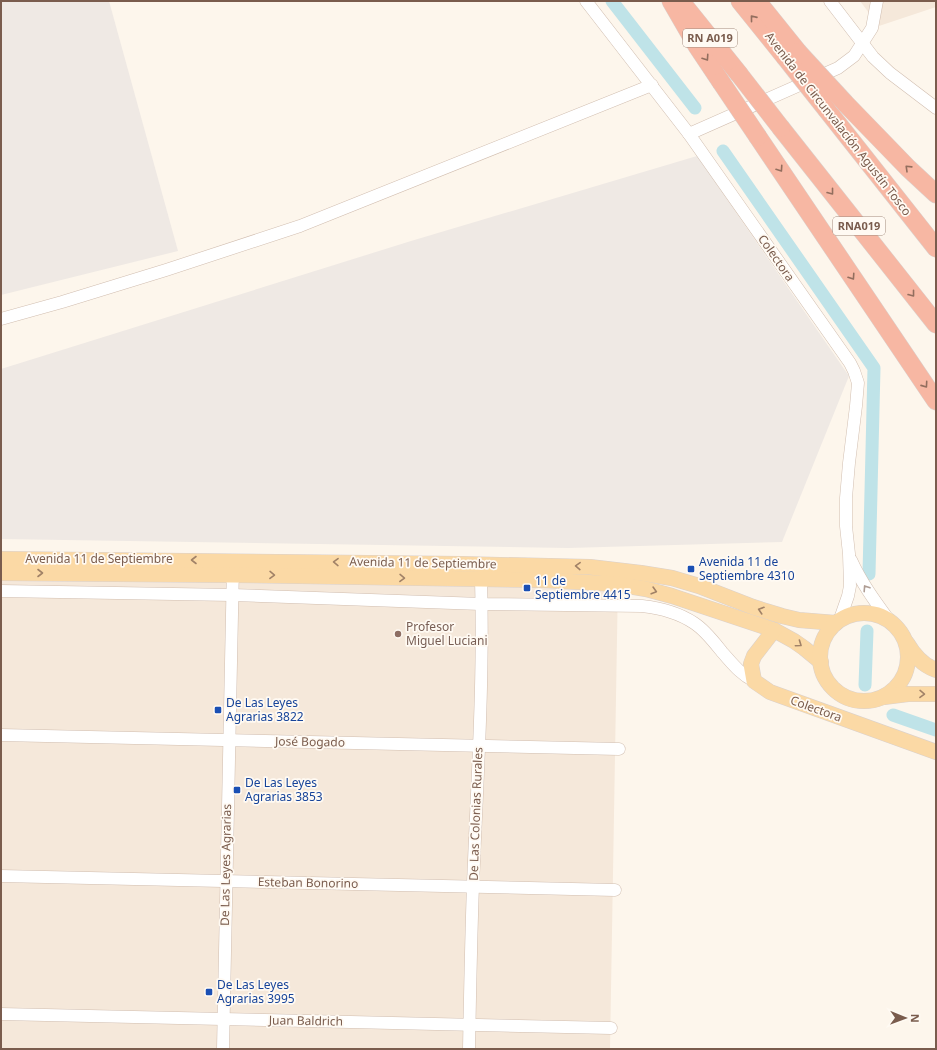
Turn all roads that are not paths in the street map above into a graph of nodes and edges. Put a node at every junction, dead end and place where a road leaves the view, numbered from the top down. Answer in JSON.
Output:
{"nodes":[{"id":1,"x":586,"y":1,"type":"edge"},
{"id":2,"x":671,"y":1,"type":"edge"},
{"id":3,"x":680,"y":1,"type":"edge"},
{"id":4,"x":740,"y":1,"type":"edge"},
{"id":5,"x":757,"y":1,"type":"edge"},
{"id":6,"x":830,"y":1,"type":"edge"},
{"id":7,"x":877,"y":1,"type":"edge"},
{"id":8,"x":863,"y":44,"type":"junction"},
{"id":9,"x":791,"y":54,"type":"junction"},
{"id":10,"x":739,"y":74,"type":"joint"},
{"id":11,"x":652,"y":85,"type":"junction"},
{"id":12,"x":936,"y":108,"type":"edge"},
{"id":13,"x":689,"y":134,"type":"junction"},
{"id":14,"x":936,"y":194,"type":"edge"},
{"id":15,"x":936,"y":248,"type":"edge"},
{"id":16,"x":1,"y":318,"type":"edge"},
{"id":17,"x":936,"y":324,"type":"edge"},
{"id":18,"x":936,"y":400,"type":"edge"},
{"id":19,"x":849,"y":554,"type":"junction"},
{"id":20,"x":1,"y":559,"type":"edge"},
{"id":21,"x":233,"y":568,"type":"junction"},
{"id":22,"x":1,"y":573,"type":"edge"},
{"id":23,"x":480,"y":579,"type":"junction"},
{"id":24,"x":1,"y":591,"type":"edge"},
{"id":25,"x":232,"y":595,"type":"junction"},
{"id":26,"x":481,"y":604,"type":"junction"},
{"id":27,"x":888,"y":619,"type":"junction"},
{"id":28,"x":838,"y":621,"type":"junction"},
{"id":29,"x":774,"y":630,"type":"junction"},
{"id":30,"x":906,"y":643,"type":"junction"},
{"id":31,"x":821,"y":662,"type":"junction"},
{"id":32,"x":936,"y":670,"type":"edge"},
{"id":33,"x":754,"y":681,"type":"junction"},
{"id":34,"x":936,"y":694,"type":"edge"},
{"id":35,"x":880,"y":698,"type":"junction"},
{"id":36,"x":1,"y":735,"type":"edge"},
{"id":37,"x":229,"y":740,"type":"junction"},
{"id":38,"x":479,"y":745,"type":"junction"},
{"id":39,"x":619,"y":749,"type":"dead end"},
{"id":40,"x":936,"y":752,"type":"edge"},
{"id":41,"x":1,"y":876,"type":"edge"},
{"id":42,"x":226,"y":881,"type":"junction"},
{"id":43,"x":473,"y":887,"type":"junction"},
{"id":44,"x":615,"y":890,"type":"dead end"},
{"id":45,"x":1,"y":1014,"type":"edge"},
{"id":46,"x":223,"y":1020,"type":"junction"},
{"id":47,"x":470,"y":1025,"type":"junction"},
{"id":48,"x":611,"y":1028,"type":"dead end"},
{"id":49,"x":222,"y":1049,"type":"edge"},
{"id":50,"x":469,"y":1049,"type":"edge"}],
"edges":[{"from":1,"to":11,"type":"street","name":"Colectora"},
{"from":2,"to":18,"type":"highway","one_way":true,"bridge":true},
{"from":3,"to":10,"type":"highway","number":"RN A019"},
{"from":9,"to":4,"type":"highway","name":"Avenida de Circunvalación Agustín Tosco","one_way":true},
{"from":5,"to":9,"type":"highway"},
{"from":6,"to":8,"type":"street"},
{"from":7,"to":8,"type":"street"},
{"from":8,"to":12,"type":"street"},
{"from":8,"to":13,"type":"street"},
{"from":14,"to":9,"type":"highway","one_way":true,"bridge":true},
{"from":9,"to":15,"type":"highway","name":"Avenida de Circunvalación Agustín Tosco","bridge":true},
{"from":10,"to":17,"type":"highway","number":"RNA019","one_way":true,"bridge":true},
{"from":11,"to":13,"type":"street","name":"Colectora"},
{"from":11,"to":16,"type":"street"},
{"from":13,"to":19,"type":"street","name":"Colectora"},
{"from":27,"to":19,"type":"street","name":"Colectora","one_way":true},
{"from":19,"to":28,"type":"street","name":"Colectora"},
{"from":21,"to":20,"type":"main road","name":"Avenida 11 de Septiembre","one_way":true},
{"from":22,"to":21,"type":"main road","name":"Avenida 11 de Septiembre","one_way":true},
{"from":21,"to":23,"type":"main road","name":"Avenida 11 de Septiembre","one_way":true},
{"from":21,"to":25,"type":"street","name":"De Las Leyes Agrarias"},
{"from":28,"to":21,"type":"main road","name":"Avenida 11 de Septiembre","one_way":true},
{"from":23,"to":26,"type":"street","name":"De Las Colonias Rurales"},
{"from":23,"to":29,"type":"main road","name":"Avenida 11 de Septiembre","one_way":true},
{"from":24,"to":25,"type":"street"},
{"from":25,"to":26,"type":"street"},
{"from":25,"to":37,"type":"street","name":"De Las Leyes Agrarias"},
{"from":26,"to":33,"type":"street"},
{"from":26,"to":38,"type":"street","name":"De Las Colonias Rurales"},
{"from":27,"to":28,"type":"main road"},
{"from":27,"to":30,"type":"main road"},
{"from":28,"to":31,"type":"main road"},
{"from":29,"to":31,"type":"main road","name":"Avenida 11 de Septiembre","one_way":true},
{"from":29,"to":33,"type":"main road"},
{"from":30,"to":32,"type":"main road"},
{"from":30,"to":35,"type":"main road"},
{"from":31,"to":35,"type":"main road"},
{"from":33,"to":40,"type":"main road","name":"Colectora"},
{"from":35,"to":34,"type":"main road","one_way":true},
{"from":36,"to":37,"type":"street","name":"José Bogado"},
{"from":37,"to":38,"type":"street","name":"José Bogado"},
{"from":37,"to":42,"type":"street","name":"De Las Leyes Agrarias"},
{"from":38,"to":39,"type":"street","name":"José Bogado"},
{"from":38,"to":43,"type":"street","name":"De Las Colonias Rurales"},
{"from":41,"to":42,"type":"street","name":"Esteban Bonorino"},
{"from":42,"to":43,"type":"street","name":"Esteban Bonorino"},
{"from":42,"to":46,"type":"street","name":"De Las Leyes Agrarias"},
{"from":43,"to":44,"type":"street","name":"Esteban Bonorino"},
{"from":43,"to":47,"type":"street","name":"De Las Colonias Rurales"},
{"from":45,"to":46,"type":"street","name":"Juan Baldrich"},
{"from":46,"to":47,"type":"street","name":"Juan Baldrich"},
{"from":46,"to":49,"type":"street","name":"De Las Leyes Agrarias"},
{"from":47,"to":48,"type":"street","name":"Juan Baldrich"},
{"from":47,"to":50,"type":"street","name":"De Las Colonias Rurales"}]}
